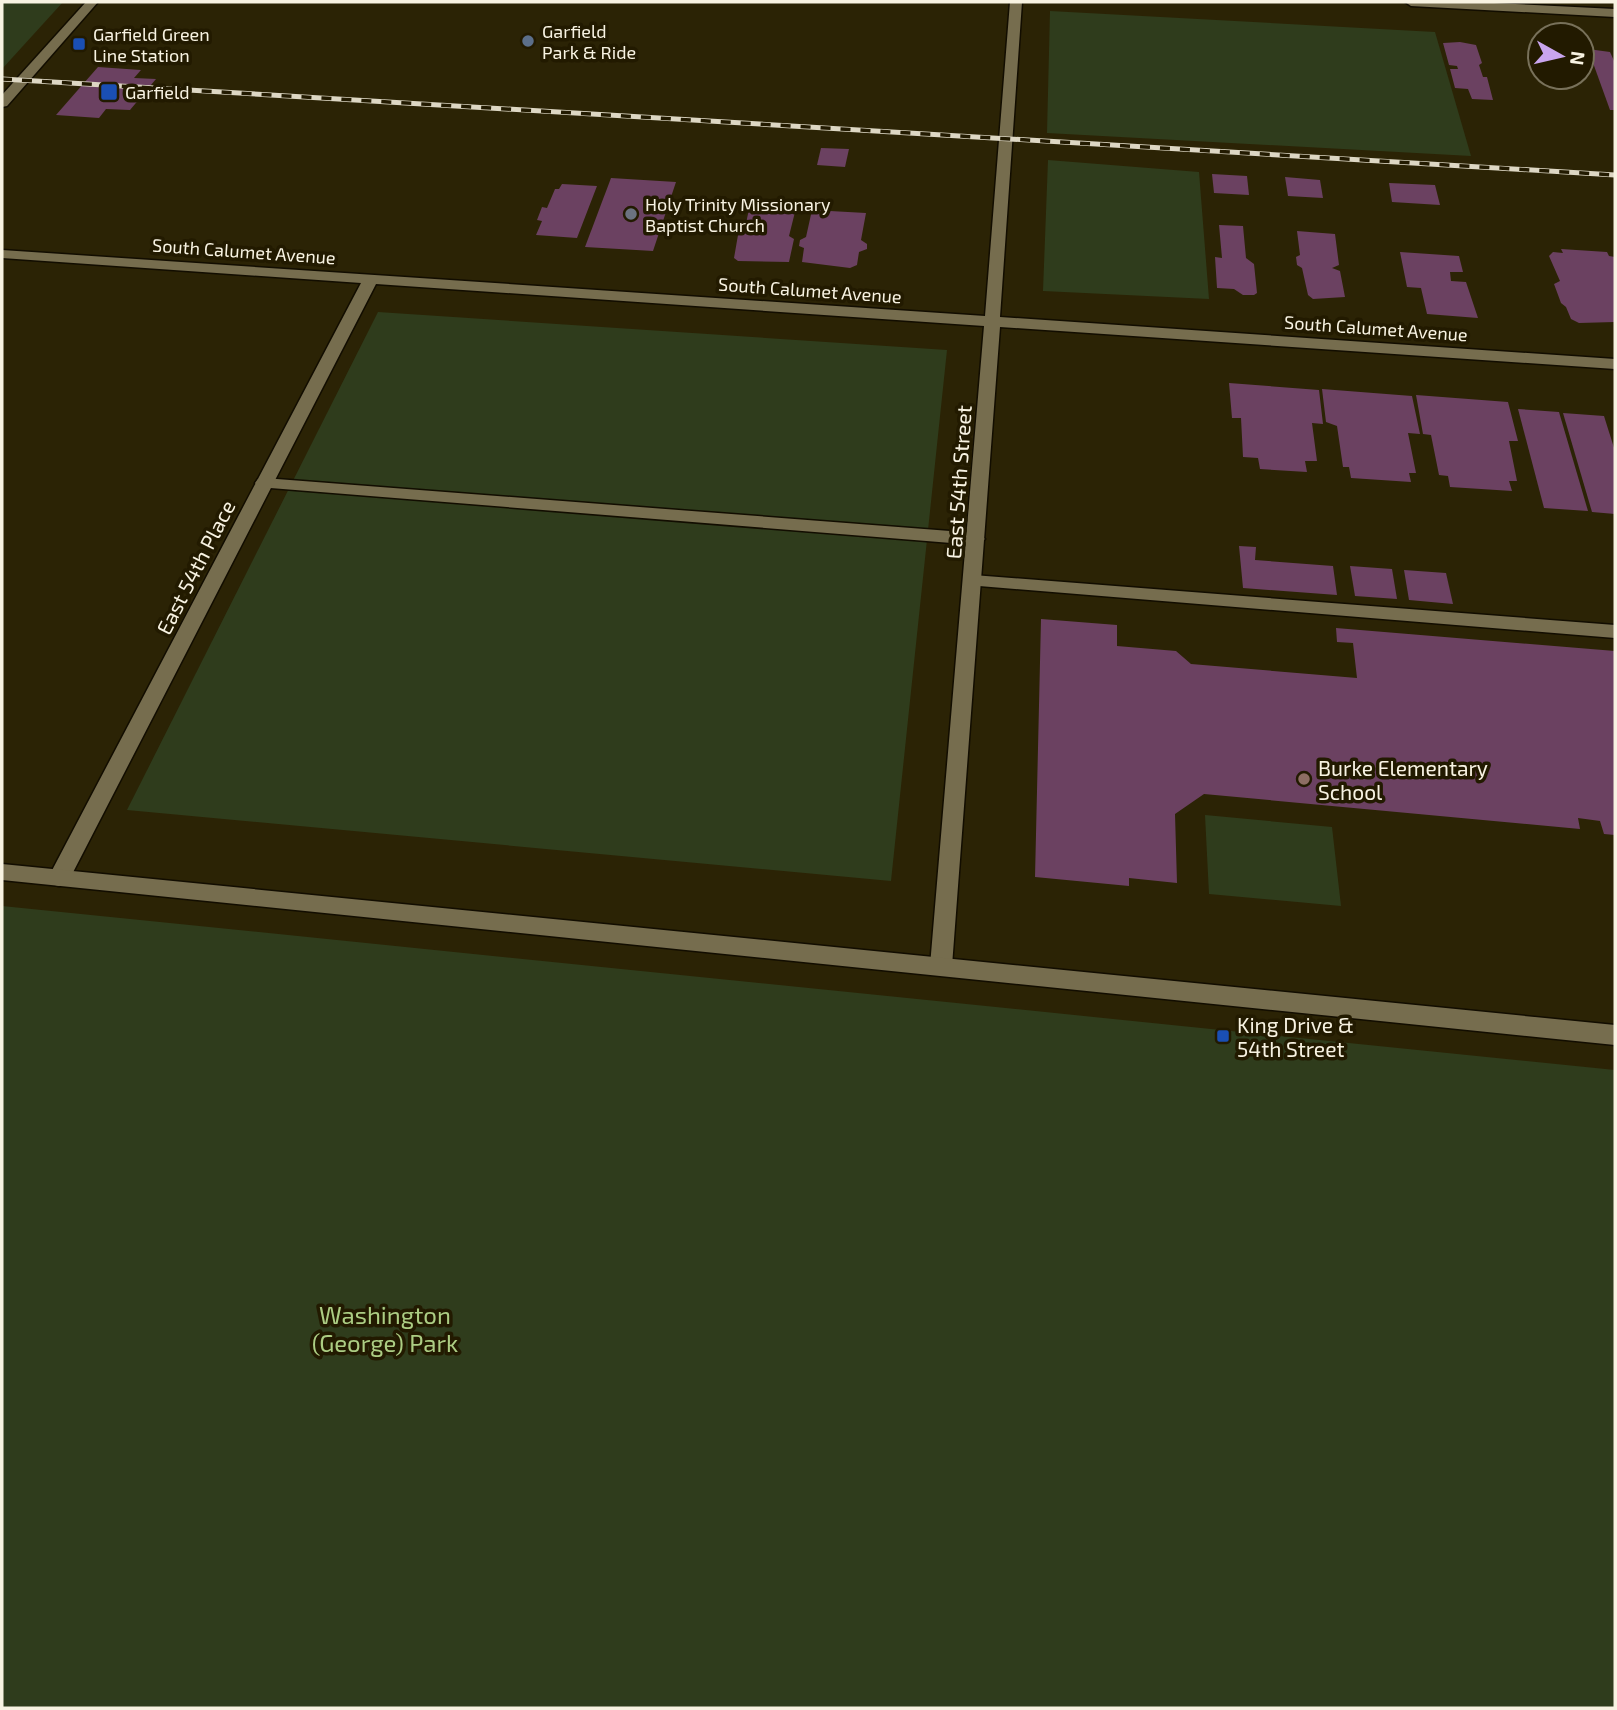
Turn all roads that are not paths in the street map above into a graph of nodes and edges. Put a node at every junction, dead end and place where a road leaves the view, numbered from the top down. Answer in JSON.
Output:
{"nodes":[{"id":1,"x":92,"y":2,"type":"edge"},
{"id":2,"x":1016,"y":2,"type":"edge"},
{"id":3,"x":1411,"y":2,"type":"edge"},
{"id":4,"x":1615,"y":13,"type":"edge"},
{"id":5,"x":2,"y":103,"type":"edge"},
{"id":6,"x":2,"y":254,"type":"edge"},
{"id":7,"x":371,"y":279,"type":"junction"},
{"id":8,"x":992,"y":321,"type":"junction"},
{"id":9,"x":1615,"y":364,"type":"edge"},
{"id":10,"x":264,"y":483,"type":"junction"},
{"id":11,"x":976,"y":539,"type":"junction"},
{"id":12,"x":973,"y":581,"type":"junction"},
{"id":13,"x":1615,"y":632,"type":"edge"},
{"id":14,"x":2,"y":872,"type":"edge"},
{"id":15,"x":59,"y":877,"type":"junction"},
{"id":16,"x":941,"y":966,"type":"junction"},
{"id":17,"x":1615,"y":1035,"type":"edge"}],
"edges":[{"from":1,"to":5,"type":"street"},
{"from":2,"to":8,"type":"street","name":"East 54th Street"},
{"from":3,"to":4,"type":"street"},
{"from":6,"to":7,"type":"street","name":"South Calumet Avenue"},
{"from":7,"to":8,"type":"street","name":"South Calumet Avenue"},
{"from":7,"to":10,"type":"street","name":"East 54th Place"},
{"from":8,"to":9,"type":"street","name":"South Calumet Avenue"},
{"from":8,"to":11,"type":"street","name":"East 54th Street"},
{"from":10,"to":11,"type":"street"},
{"from":10,"to":15,"type":"street","name":"East 54th Place"},
{"from":11,"to":12,"type":"street","name":"East 54th Street"},
{"from":12,"to":13,"type":"street"},
{"from":12,"to":16,"type":"street","name":"East 54th Street"},
{"from":14,"to":15,"type":"street"},
{"from":15,"to":16,"type":"street"},
{"from":16,"to":17,"type":"street"}]}
